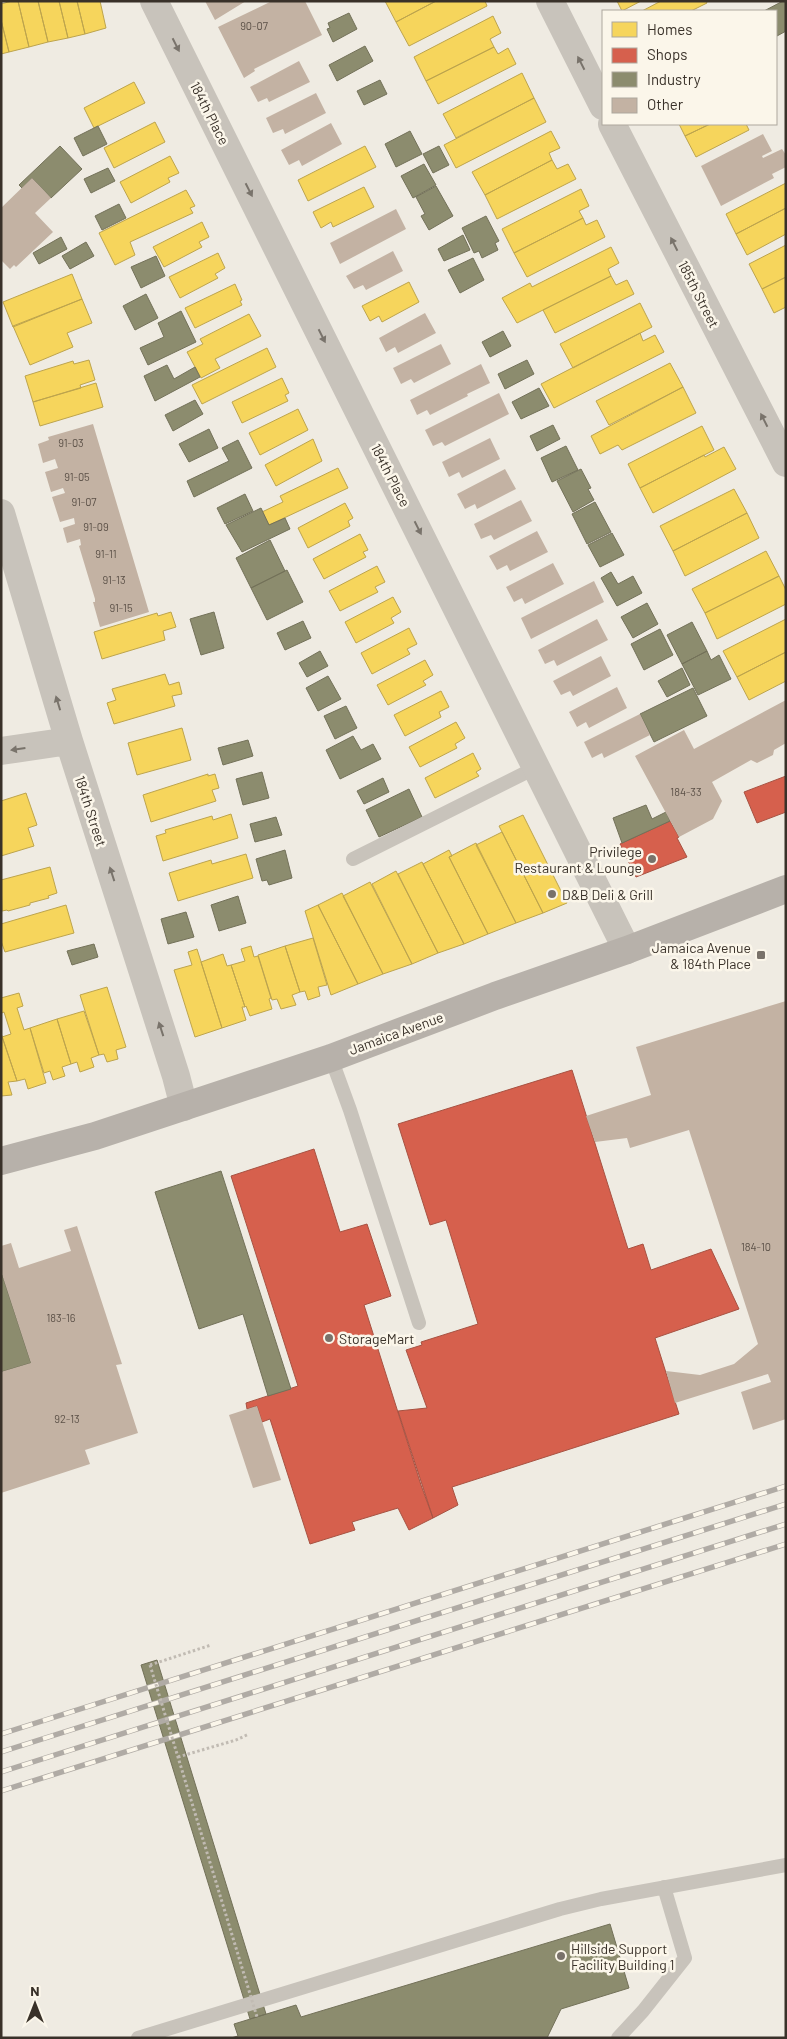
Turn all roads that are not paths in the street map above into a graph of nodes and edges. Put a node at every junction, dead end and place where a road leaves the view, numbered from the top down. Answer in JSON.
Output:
{"nodes":[{"id":1,"x":154,"y":1,"type":"edge"},
{"id":2,"x":550,"y":1,"type":"edge"},
{"id":3,"x":602,"y":104,"type":"edge"},
{"id":4,"x":613,"y":125,"type":"edge"},
{"id":5,"x":786,"y":463,"type":"edge"},
{"id":6,"x":1,"y":513,"type":"edge"},
{"id":7,"x":69,"y":742,"type":"junction"},
{"id":8,"x":1,"y":751,"type":"edge"},
{"id":9,"x":537,"y":766,"type":"junction"},
{"id":10,"x":353,"y":859,"type":"dead end"},
{"id":11,"x":786,"y":889,"type":"edge"},
{"id":12,"x":628,"y":950,"type":"junction"},
{"id":13,"x":331,"y":1058,"type":"junction"},
{"id":14,"x":184,"y":1108,"type":"junction"},
{"id":15,"x":1,"y":1161,"type":"edge"},
{"id":16,"x":419,"y":1323,"type":"dead end"},
{"id":17,"x":786,"y":1865,"type":"edge"},
{"id":18,"x":664,"y":1887,"type":"junction"},
{"id":19,"x":138,"y":2038,"type":"edge"},
{"id":20,"x":618,"y":2038,"type":"edge"}],
"edges":[{"from":1,"to":9,"type":"street","name":"184th Place","one_way":true},
{"from":3,"to":2,"type":"street","one_way":true},
{"from":5,"to":4,"type":"street","name":"185th Street","one_way":true},
{"from":7,"to":6,"type":"street","name":"184th Street","one_way":true},
{"from":7,"to":8,"type":"street","one_way":true},
{"from":14,"to":7,"type":"street","name":"184th Street","one_way":true},
{"from":9,"to":10,"type":"lane"},
{"from":9,"to":12,"type":"street","name":"184th Place"},
{"from":11,"to":12,"type":"main road","name":"Jamaica Avenue"},
{"from":12,"to":13,"type":"main road","name":"Jamaica Avenue"},
{"from":13,"to":14,"type":"main road","name":"Jamaica Avenue"},
{"from":13,"to":16,"type":"lane"},
{"from":14,"to":15,"type":"main road","name":"Jamaica Avenue"},
{"from":17,"to":18,"type":"lane"},
{"from":18,"to":19,"type":"lane"},
{"from":18,"to":20,"type":"lane"}]}
